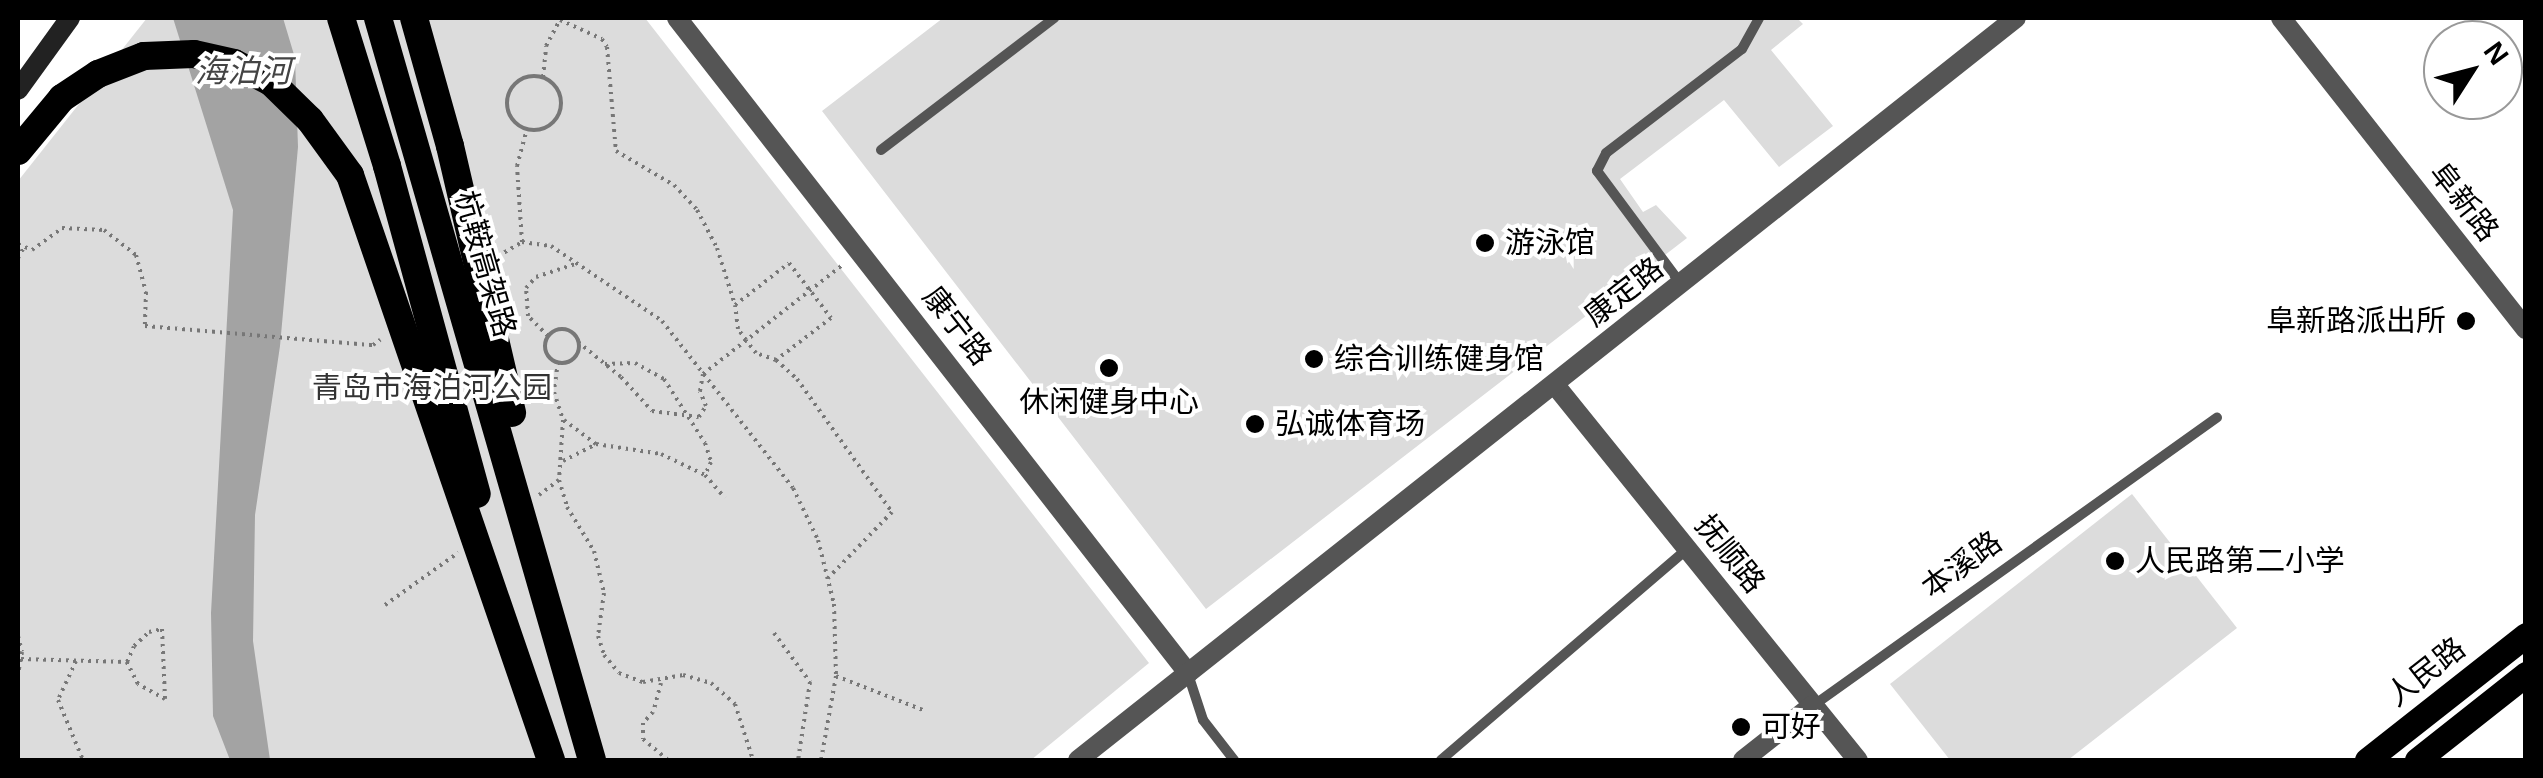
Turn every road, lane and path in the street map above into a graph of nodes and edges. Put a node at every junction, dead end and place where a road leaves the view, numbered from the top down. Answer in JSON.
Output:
{"nodes":[{"id":1,"x":70,"y":18,"type":"edge"},
{"id":2,"x":341,"y":18,"type":"edge"},
{"id":3,"x":378,"y":18,"type":"edge"},
{"id":4,"x":414,"y":18,"type":"edge"},
{"id":5,"x":677,"y":18,"type":"edge"},
{"id":6,"x":1054,"y":18,"type":"edge"},
{"id":7,"x":1759,"y":18,"type":"edge"},
{"id":8,"x":2016,"y":18,"type":"edge"},
{"id":9,"x":2282,"y":18,"type":"edge"},
{"id":10,"x":544,"y":77,"type":"junction"},
{"id":11,"x":18,"y":90,"type":"edge"},
{"id":12,"x":527,"y":128,"type":"junction"},
{"id":13,"x":881,"y":150,"type":"dead end"},
{"id":14,"x":18,"y":152,"type":"edge"},
{"id":15,"x":522,"y":242,"type":"dead end"},
{"id":16,"x":18,"y":244,"type":"edge"},
{"id":17,"x":24,"y":247,"type":"junction"},
{"id":18,"x":860,"y":252,"type":"junction"},
{"id":19,"x":18,"y":258,"type":"edge"},
{"id":20,"x":578,"y":264,"type":"dead end"},
{"id":21,"x":1682,"y":285,"type":"junction"},
{"id":22,"x":810,"y":291,"type":"junction"},
{"id":23,"x":735,"y":304,"type":"junction"},
{"id":24,"x":2526,"y":330,"type":"edge"},
{"id":25,"x":548,"y":336,"type":"junction"},
{"id":26,"x":289,"y":338,"type":"dead end"},
{"id":27,"x":746,"y":340,"type":"junction"},
{"id":28,"x":578,"y":342,"type":"junction"},
{"id":29,"x":776,"y":360,"type":"junction"},
{"id":30,"x":558,"y":362,"type":"junction"},
{"id":31,"x":604,"y":364,"type":"junction"},
{"id":32,"x":703,"y":374,"type":"junction"},
{"id":33,"x":1555,"y":385,"type":"junction"},
{"id":34,"x":685,"y":418,"type":"junction"},
{"id":35,"x":2217,"y":418,"type":"dead end"},
{"id":36,"x":563,"y":420,"type":"junction"},
{"id":37,"x":596,"y":444,"type":"junction"},
{"id":38,"x":563,"y":461,"type":"junction"},
{"id":39,"x":706,"y":475,"type":"junction"},
{"id":40,"x":725,"y":498,"type":"dead end"},
{"id":41,"x":1687,"y":549,"type":"junction"},
{"id":42,"x":828,"y":578,"type":"junction"},
{"id":43,"x":774,"y":633,"type":"dead end"},
{"id":44,"x":18,"y":636,"type":"edge"},
{"id":45,"x":2526,"y":636,"type":"edge"},
{"id":46,"x":22,"y":659,"type":"junction"},
{"id":47,"x":76,"y":661,"type":"junction"},
{"id":48,"x":127,"y":662,"type":"junction"},
{"id":49,"x":18,"y":674,"type":"edge"},
{"id":50,"x":1188,"y":674,"type":"junction"},
{"id":51,"x":2526,"y":674,"type":"edge"},
{"id":52,"x":836,"y":676,"type":"junction"},
{"id":53,"x":661,"y":681,"type":"junction"},
{"id":54,"x":1813,"y":705,"type":"junction"},
{"id":55,"x":923,"y":710,"type":"dead end"},
{"id":56,"x":83,"y":760,"type":"edge"},
{"id":57,"x":551,"y":760,"type":"edge"},
{"id":58,"x":592,"y":760,"type":"edge"},
{"id":59,"x":668,"y":760,"type":"edge"},
{"id":60,"x":754,"y":760,"type":"edge"},
{"id":61,"x":798,"y":760,"type":"edge"},
{"id":62,"x":821,"y":760,"type":"edge"},
{"id":63,"x":1078,"y":760,"type":"edge"},
{"id":64,"x":1234,"y":760,"type":"edge"},
{"id":65,"x":1441,"y":760,"type":"edge"},
{"id":66,"x":1743,"y":760,"type":"edge"},
{"id":67,"x":1858,"y":760,"type":"edge"},
{"id":68,"x":2367,"y":760,"type":"edge"},
{"id":69,"x":2416,"y":760,"type":"edge"}],
"edges":[{"from":1,"to":11,"type":"main road"},
{"from":2,"to":57,"type":"highway"},
{"from":3,"to":58,"type":"highway","name":"杭鞍高架路"},
{"from":4,"to":58,"type":"highway"},
{"from":5,"to":18,"type":"street","name":"康宁路"},
{"from":6,"to":13,"type":"lane"},
{"from":7,"to":21,"type":"lane"},
{"from":8,"to":21,"type":"street","name":"康定路"},
{"from":9,"to":24,"type":"street","name":"阜新路"},
{"from":10,"to":12,"type":"path"},
{"from":10,"to":12,"type":"path"},
{"from":10,"to":23,"type":"path"},
{"from":12,"to":15,"type":"path"},
{"from":14,"to":57,"type":"highway"},
{"from":16,"to":17,"type":"path"},
{"from":17,"to":19,"type":"path"},
{"from":17,"to":26,"type":"path"},
{"from":18,"to":22,"type":"path"},
{"from":18,"to":50,"type":"street","name":"康宁路"},
{"from":20,"to":25,"type":"path"},
{"from":21,"to":33,"type":"street","name":"康定路"},
{"from":22,"to":23,"type":"path"},
{"from":22,"to":27,"type":"path"},
{"from":22,"to":29,"type":"path"},
{"from":23,"to":27,"type":"path"},
{"from":25,"to":28,"type":"path"},
{"from":25,"to":30,"type":"path"},
{"from":27,"to":29,"type":"path"},
{"from":27,"to":32,"type":"path"},
{"from":28,"to":30,"type":"path"},
{"from":28,"to":31,"type":"path"},
{"from":29,"to":42,"type":"path"},
{"from":30,"to":36,"type":"path"},
{"from":31,"to":34,"type":"path"},
{"from":31,"to":34,"type":"path"},
{"from":32,"to":34,"type":"path"},
{"from":32,"to":42,"type":"path"},
{"from":33,"to":41,"type":"street","name":"抚顺路"},
{"from":33,"to":50,"type":"street","name":"康定路"},
{"from":34,"to":39,"type":"path"},
{"from":35,"to":54,"type":"lane","name":"本溪路"},
{"from":36,"to":37,"type":"path"},
{"from":36,"to":38,"type":"path"},
{"from":37,"to":38,"type":"path"},
{"from":37,"to":39,"type":"path"},
{"from":38,"to":53,"type":"path"},
{"from":39,"to":40,"type":"path"},
{"from":41,"to":54,"type":"street","name":"抚顺路"},
{"from":41,"to":65,"type":"lane"},
{"from":42,"to":52,"type":"path"},
{"from":43,"to":61,"type":"path"},
{"from":44,"to":46,"type":"path"},
{"from":45,"to":68,"type":"main road","name":"人民路"},
{"from":46,"to":47,"type":"path"},
{"from":46,"to":49,"type":"path"},
{"from":47,"to":48,"type":"path"},
{"from":47,"to":56,"type":"path"},
{"from":48,"to":48,"type":"path"},
{"from":50,"to":63,"type":"street","name":"康定路"},
{"from":50,"to":64,"type":"lane"},
{"from":51,"to":69,"type":"main road"},
{"from":52,"to":55,"type":"path"},
{"from":52,"to":62,"type":"path"},
{"from":53,"to":59,"type":"path"},
{"from":53,"to":60,"type":"path"},
{"from":54,"to":66,"type":"street","name":"本溪路"},
{"from":54,"to":67,"type":"street","name":"抚顺路"}]}
